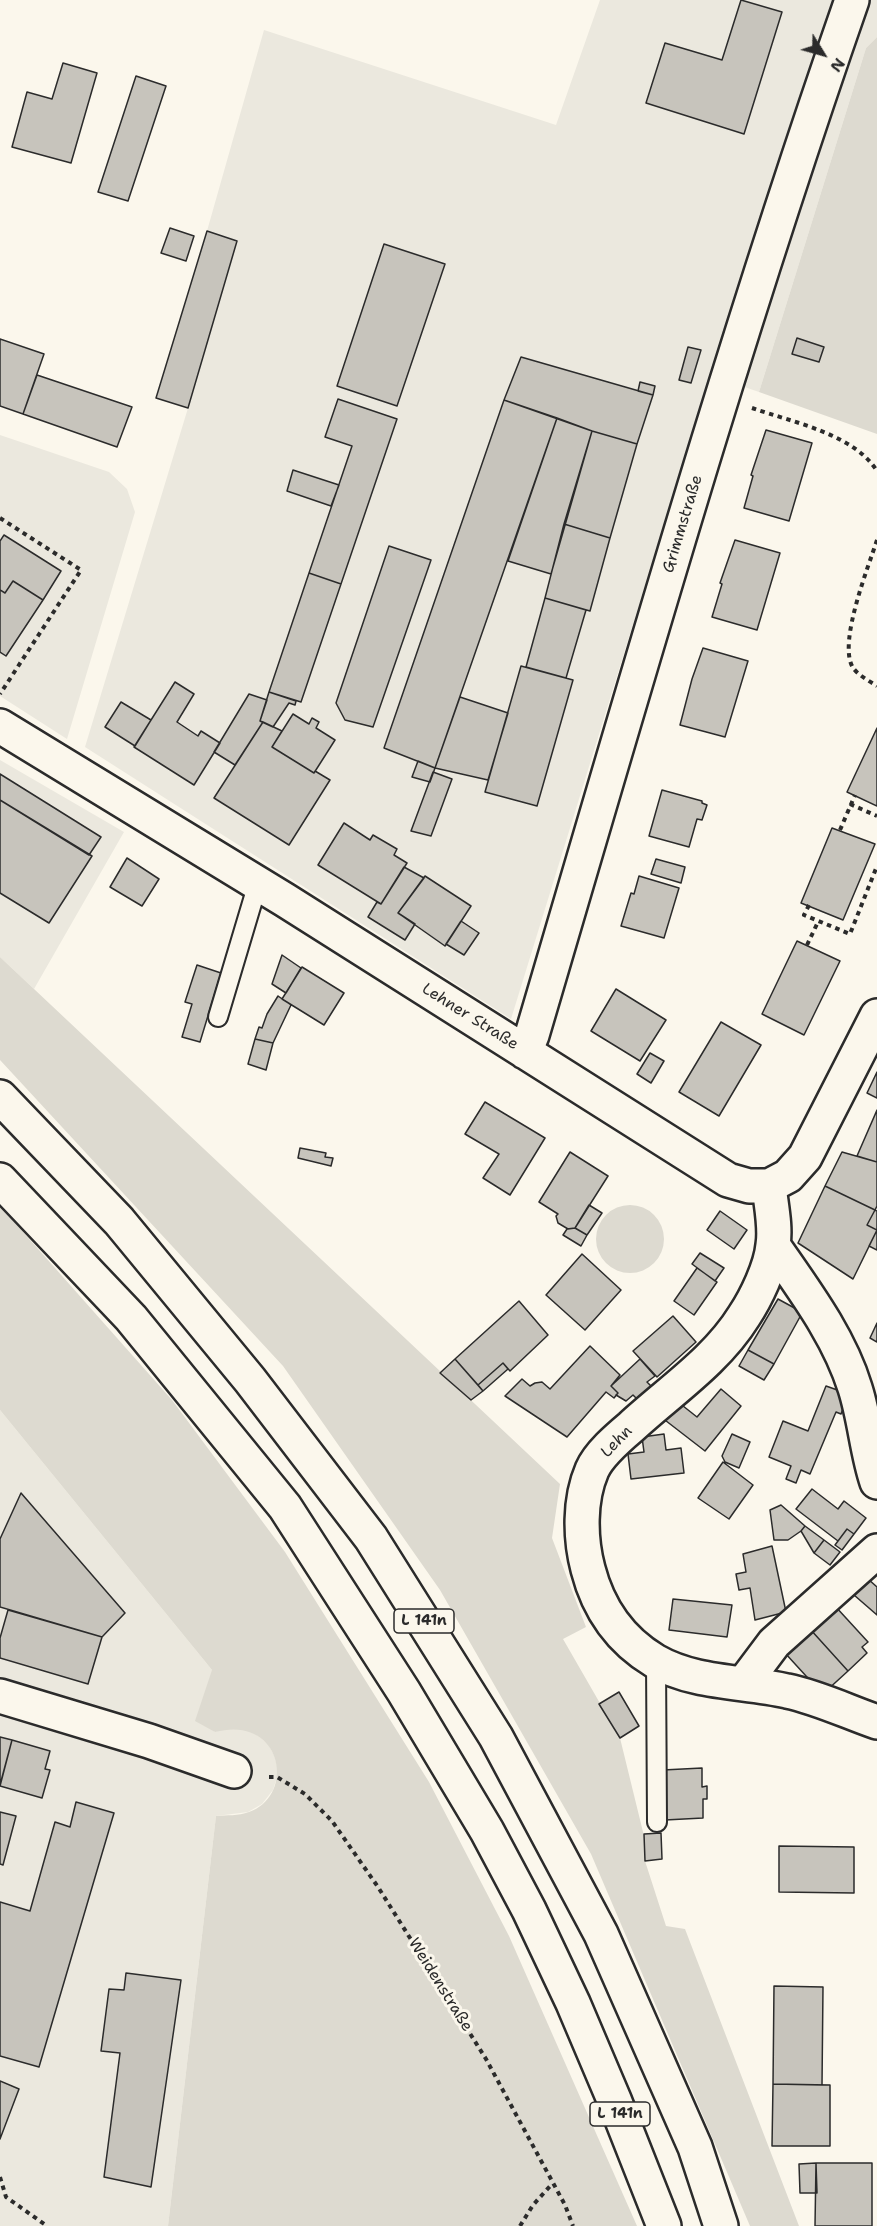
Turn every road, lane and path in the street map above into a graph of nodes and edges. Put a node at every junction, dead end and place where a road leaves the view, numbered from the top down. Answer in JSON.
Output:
{"nodes":[{"id":1,"x":852,"y":0,"type":"edge"},
{"id":2,"x":720,"y":397,"type":"junction"},
{"id":3,"x":877,"y":471,"type":"edge"},
{"id":4,"x":0,"y":518,"type":"edge"},
{"id":5,"x":877,"y":540,"type":"edge"},
{"id":6,"x":877,"y":686,"type":"edge"},
{"id":7,"x":0,"y":694,"type":"edge"},
{"id":8,"x":0,"y":726,"type":"edge"},
{"id":9,"x":855,"y":795,"type":"dead end"},
{"id":10,"x":850,"y":804,"type":"junction"},
{"id":11,"x":877,"y":816,"type":"edge"},
{"id":12,"x":840,"y":830,"type":"dead end"},
{"id":13,"x":877,"y":866,"type":"edge"},
{"id":14,"x":258,"y":883,"type":"junction"},
{"id":15,"x":809,"y":905,"type":"dead end"},
{"id":16,"x":818,"y":922,"type":"junction"},
{"id":17,"x":807,"y":945,"type":"dead end"},
{"id":18,"x":877,"y":1016,"type":"edge"},
{"id":19,"x":218,"y":1017,"type":"dead end"},
{"id":20,"x":525,"y":1052,"type":"junction"},
{"id":21,"x":0,"y":1097,"type":"edge"},
{"id":22,"x":0,"y":1180,"type":"edge"},
{"id":23,"x":769,"y":1186,"type":"junction"},
{"id":24,"x":774,"y":1245,"type":"junction"},
{"id":25,"x":877,"y":1482,"type":"edge"},
{"id":26,"x":877,"y":1551,"type":"edge"},
{"id":27,"x":656,"y":1661,"type":"junction"},
{"id":28,"x":744,"y":1683,"type":"junction"},
{"id":29,"x":0,"y":1696,"type":"edge"},
{"id":30,"x":877,"y":1722,"type":"edge"},
{"id":31,"x":234,"y":1772,"type":"dead end"},
{"id":32,"x":269,"y":1777,"type":"dead end"},
{"id":33,"x":657,"y":1822,"type":"dead end"},
{"id":34,"x":0,"y":2177,"type":"edge"},
{"id":35,"x":552,"y":2184,"type":"junction"},
{"id":36,"x":46,"y":2226,"type":"edge"},
{"id":37,"x":520,"y":2226,"type":"edge"},
{"id":38,"x":573,"y":2226,"type":"edge"},
{"id":39,"x":664,"y":2226,"type":"edge"},
{"id":40,"x":721,"y":2226,"type":"edge"}],
"edges":[{"from":1,"to":2,"type":"main road","name":"Grimmstraße"},
{"from":2,"to":3,"type":"path"},
{"from":2,"to":20,"type":"main road","name":"Grimmstraße"},
{"from":4,"to":7,"type":"path"},
{"from":5,"to":6,"type":"path"},
{"from":8,"to":14,"type":"main road","name":"Lehner Straße"},
{"from":9,"to":10,"type":"path"},
{"from":10,"to":11,"type":"path"},
{"from":10,"to":12,"type":"path"},
{"from":13,"to":16,"type":"path"},
{"from":14,"to":19,"type":"lane"},
{"from":14,"to":20,"type":"main road","name":"Lehner Straße"},
{"from":15,"to":16,"type":"path"},
{"from":16,"to":17,"type":"path"},
{"from":18,"to":23,"type":"main road"},
{"from":20,"to":23,"type":"main road","name":"Lehner Straße"},
{"from":21,"to":40,"type":"main road","number":"L 141n"},
{"from":22,"to":39,"type":"main road","number":"L 141n"},
{"from":23,"to":24,"type":"main road","name":"Lehn"},
{"from":24,"to":25,"type":"main road","name":"Lehn"},
{"from":24,"to":27,"type":"main road","name":"Lehn"},
{"from":26,"to":28,"type":"main road"},
{"from":27,"to":28,"type":"main road","name":"Lehn"},
{"from":27,"to":33,"type":"lane"},
{"from":28,"to":30,"type":"main road","name":"Lehn"},
{"from":29,"to":31,"type":"main road"},
{"from":32,"to":35,"type":"path","name":"Weidenstraße"},
{"from":34,"to":36,"type":"path"},
{"from":35,"to":37,"type":"path"},
{"from":35,"to":38,"type":"path","name":"Weidenstraße"}]}
